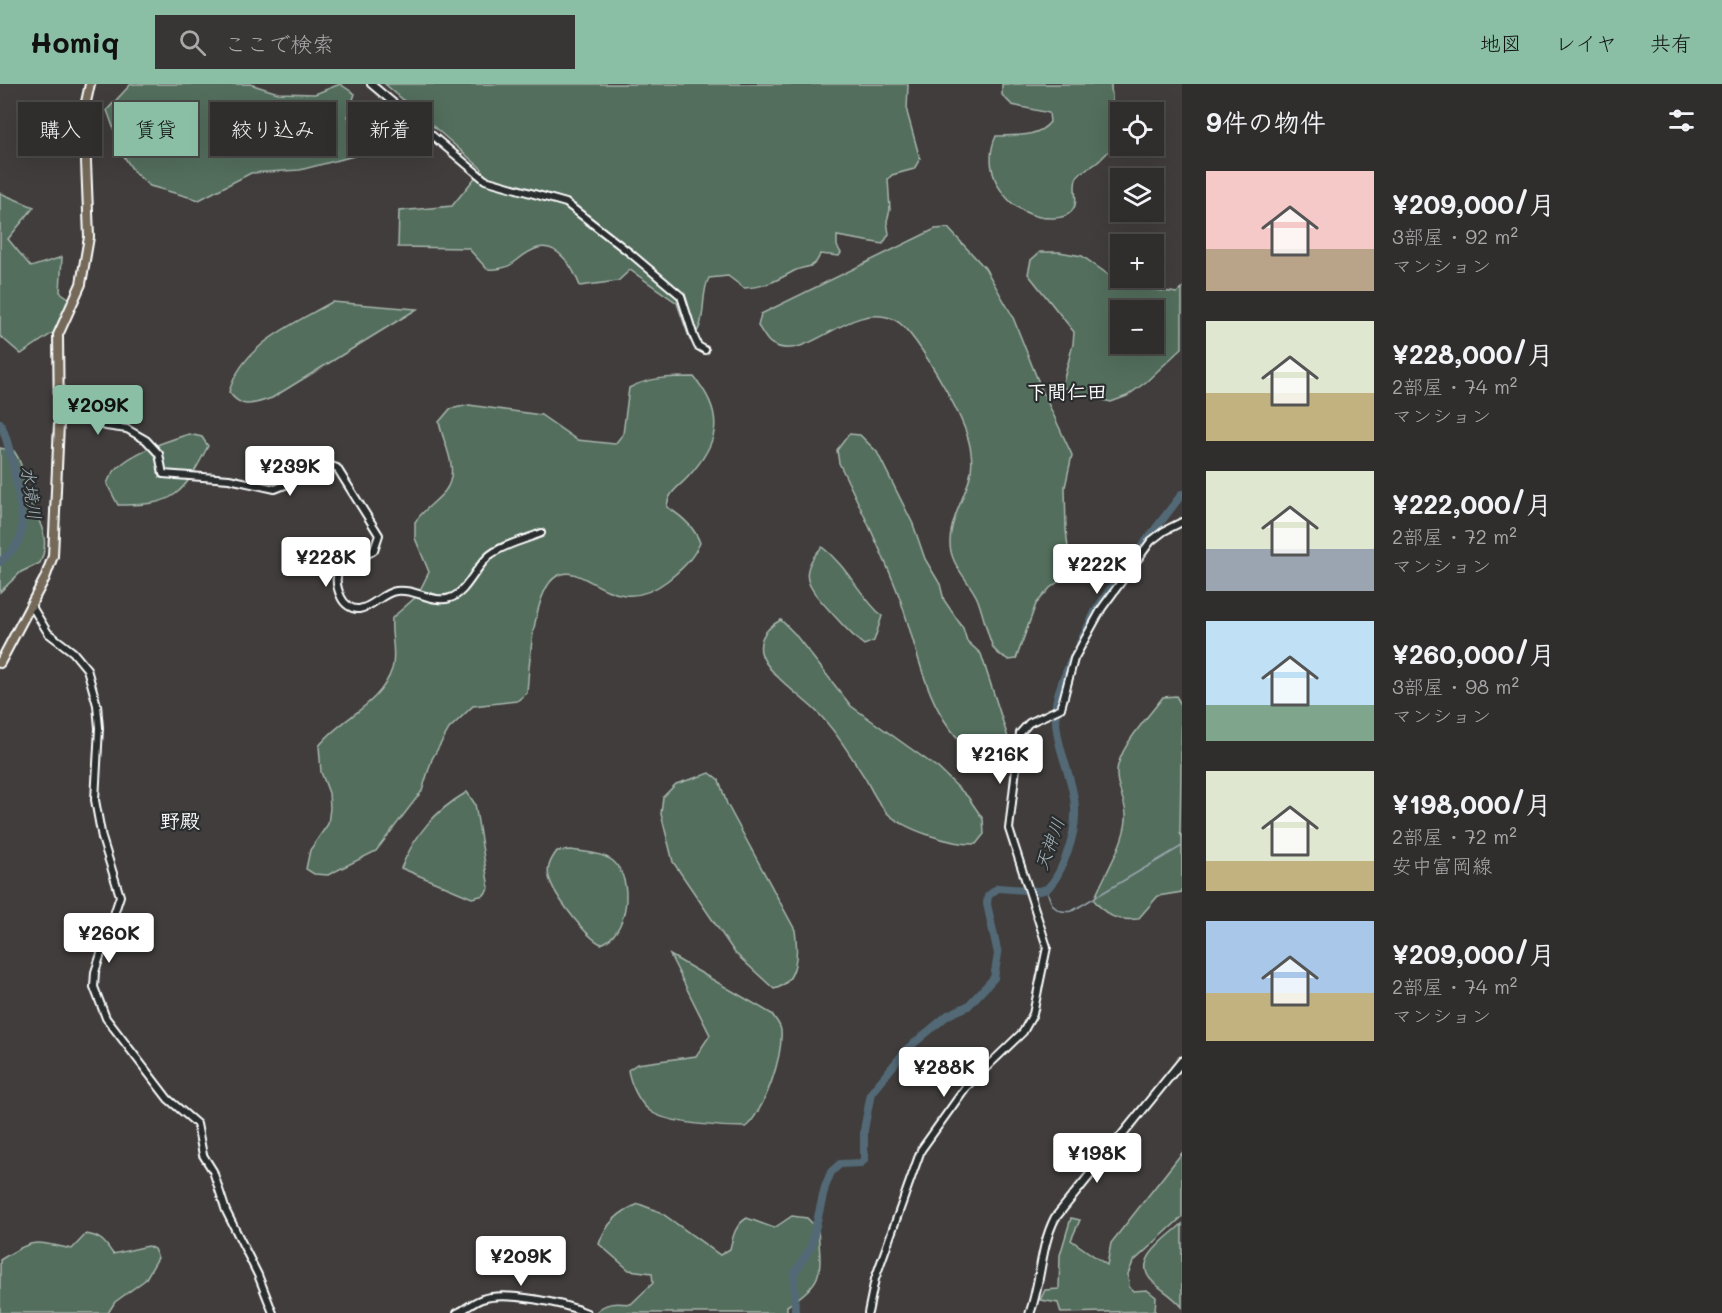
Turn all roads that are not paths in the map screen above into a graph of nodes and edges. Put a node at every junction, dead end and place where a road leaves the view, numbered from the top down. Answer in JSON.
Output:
{"nodes":[{"id":1,"x":90,"y":84,"type":"edge"},
{"id":2,"x":371,"y":84,"type":"edge"},
{"id":3,"x":705,"y":350,"type":"dead end"},
{"id":4,"x":59,"y":408,"type":"junction"},
{"id":5,"x":1182,"y":522,"type":"edge"},
{"id":6,"x":541,"y":533,"type":"dead end"},
{"id":7,"x":31,"y":605,"type":"junction"},
{"id":8,"x":0,"y":663,"type":"edge"},
{"id":9,"x":1182,"y":1061,"type":"edge"},
{"id":10,"x":273,"y":1313,"type":"edge"},
{"id":11,"x":457,"y":1313,"type":"edge"},
{"id":12,"x":586,"y":1313,"type":"edge"},
{"id":13,"x":868,"y":1313,"type":"edge"},
{"id":14,"x":1030,"y":1313,"type":"edge"}],
"edges":[{"from":1,"to":4,"type":"main road"},
{"from":2,"to":3,"type":"street"},
{"from":4,"to":6,"type":"street"},
{"from":4,"to":7,"type":"main road"},
{"from":5,"to":13,"type":"street"},
{"from":7,"to":8,"type":"main road"},
{"from":7,"to":10,"type":"street"},
{"from":9,"to":14,"type":"main road"},
{"from":11,"to":12,"type":"street"}]}
